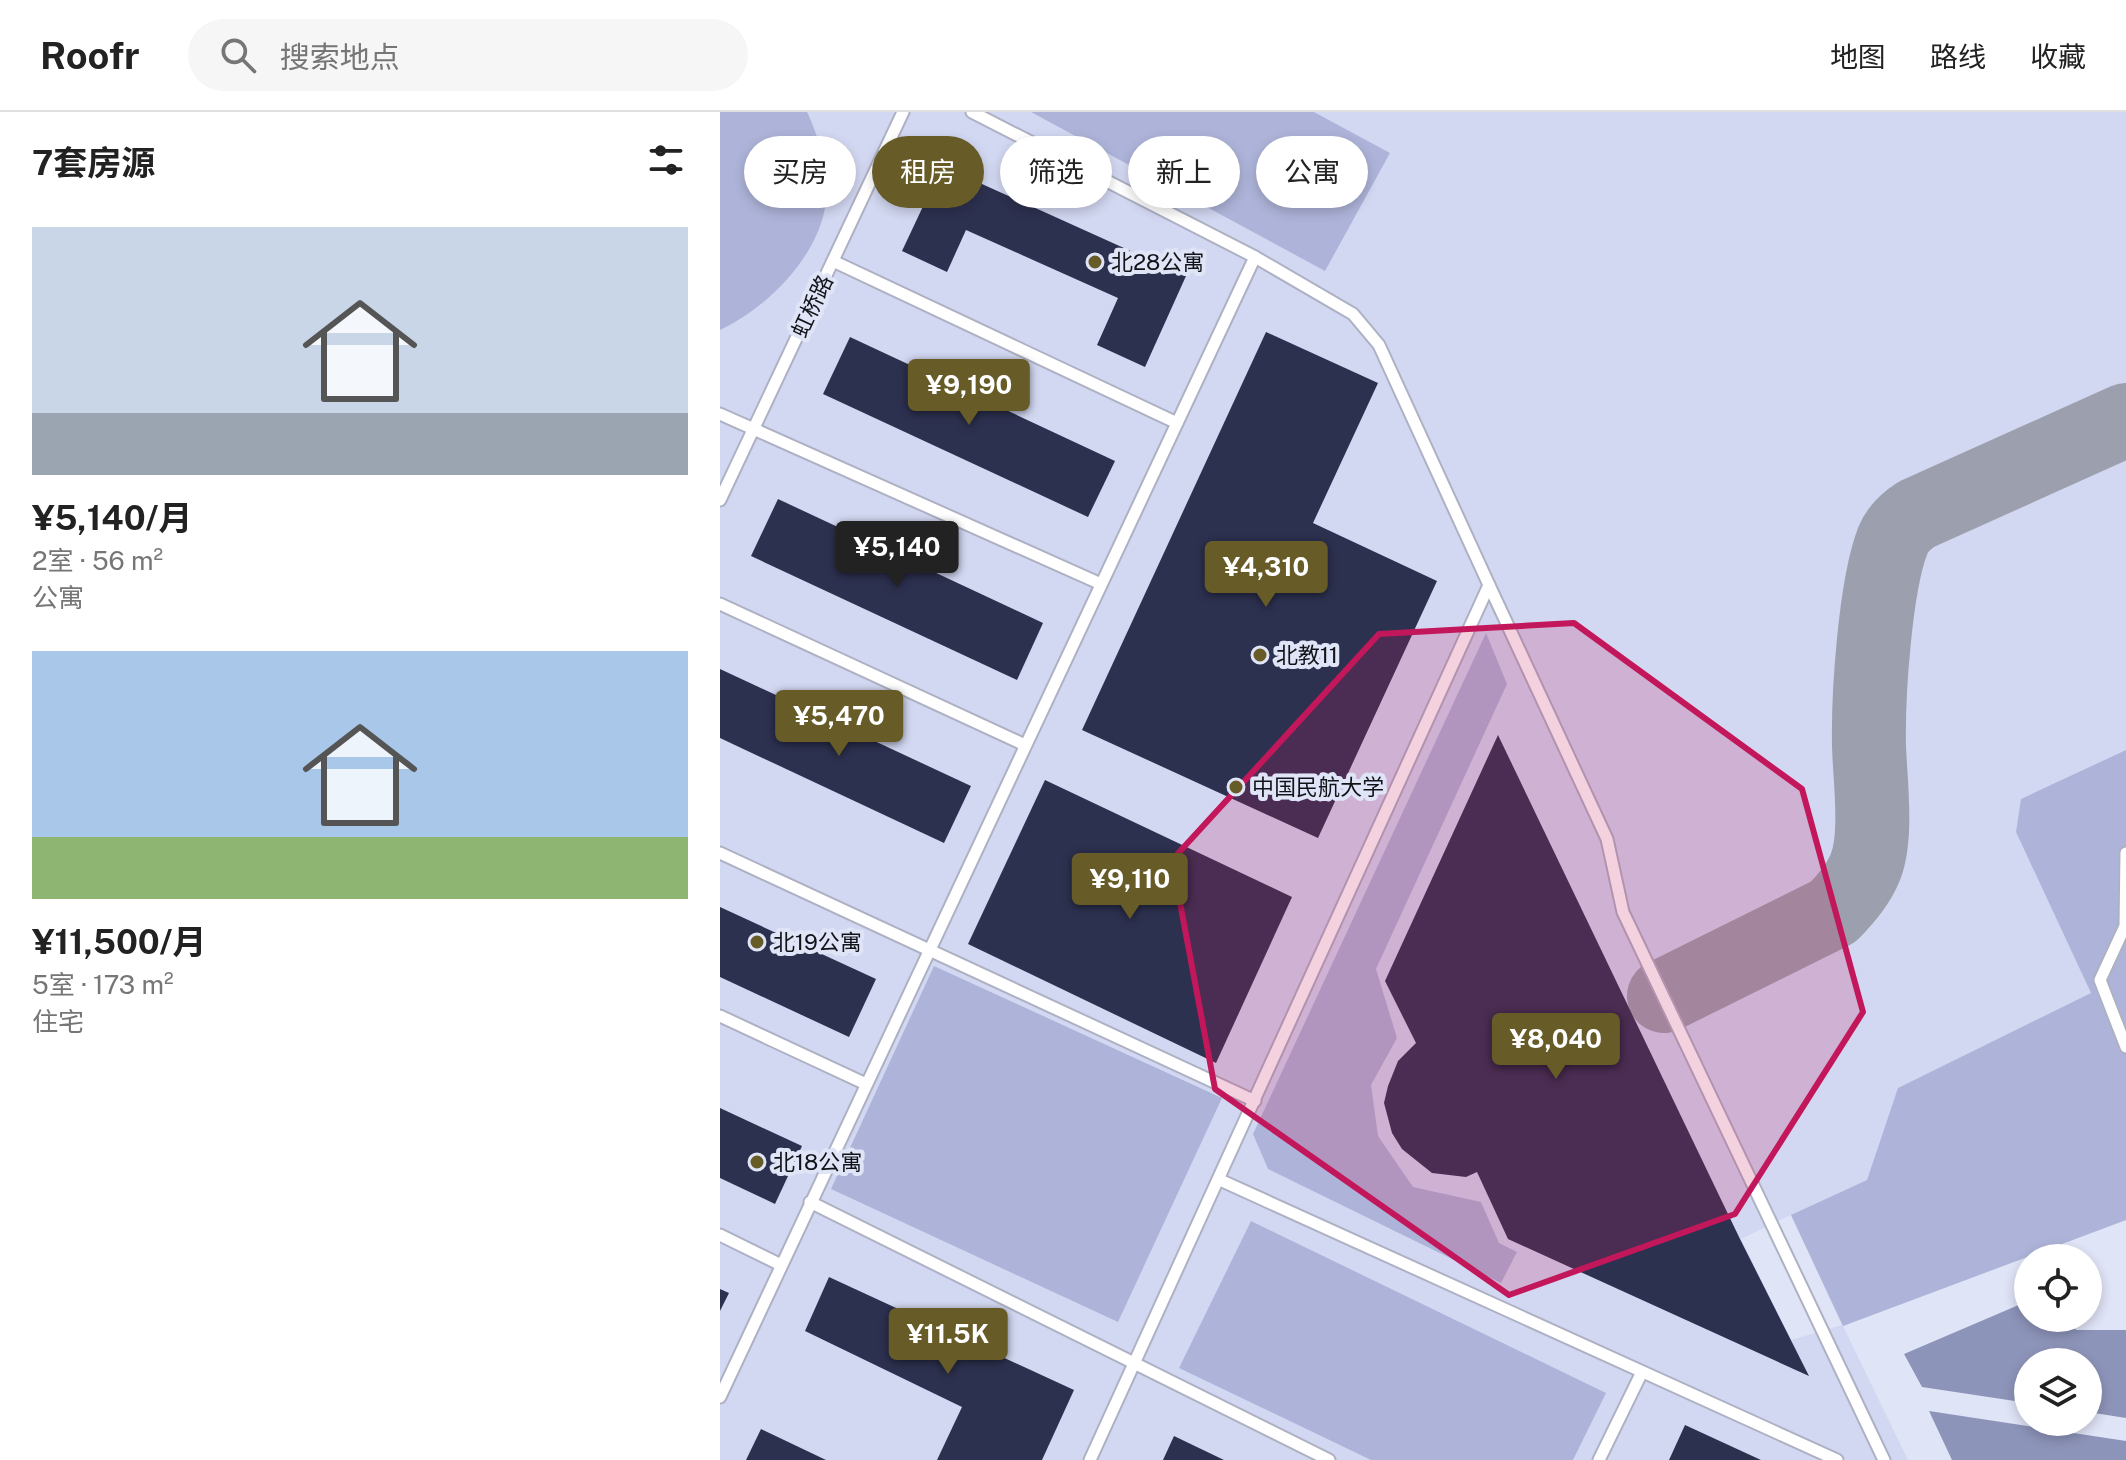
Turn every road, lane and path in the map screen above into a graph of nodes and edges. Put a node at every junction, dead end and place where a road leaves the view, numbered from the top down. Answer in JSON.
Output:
{"nodes":[{"id":1,"x":903,"y":112,"type":"edge"},
{"id":2,"x":972,"y":112,"type":"edge"},
{"id":3,"x":1255,"y":257,"type":"junction"},
{"id":4,"x":833,"y":261,"type":"junction"},
{"id":5,"x":720,"y":414,"type":"edge"},
{"id":6,"x":1177,"y":423,"type":"junction"},
{"id":7,"x":753,"y":430,"type":"junction"},
{"id":8,"x":720,"y":500,"type":"edge"},
{"id":9,"x":1101,"y":584,"type":"junction"},
{"id":10,"x":1489,"y":585,"type":"junction"},
{"id":11,"x":720,"y":604,"type":"edge"},
{"id":12,"x":1025,"y":745,"type":"junction"},
{"id":13,"x":720,"y":853,"type":"edge"},
{"id":14,"x":2126,"y":853,"type":"edge"},
{"id":15,"x":929,"y":949,"type":"junction"},
{"id":16,"x":720,"y":1016,"type":"edge"},
{"id":17,"x":2126,"y":1047,"type":"edge"},
{"id":18,"x":866,"y":1084,"type":"junction"},
{"id":19,"x":1255,"y":1101,"type":"junction"},
{"id":20,"x":1220,"y":1180,"type":"junction"},
{"id":21,"x":810,"y":1202,"type":"junction"},
{"id":22,"x":720,"y":1235,"type":"edge"},
{"id":23,"x":781,"y":1265,"type":"junction"},
{"id":24,"x":1134,"y":1363,"type":"junction"},
{"id":25,"x":1642,"y":1372,"type":"junction"},
{"id":26,"x":720,"y":1397,"type":"edge"},
{"id":27,"x":1090,"y":1460,"type":"edge"},
{"id":28,"x":1329,"y":1460,"type":"edge"},
{"id":29,"x":1599,"y":1460,"type":"edge"},
{"id":30,"x":1837,"y":1460,"type":"edge"},
{"id":31,"x":1884,"y":1460,"type":"edge"}],
"edges":[{"from":1,"to":4,"type":"lane","name":"虹桥路"},
{"from":2,"to":3,"type":"lane"},
{"from":3,"to":6,"type":"lane"},
{"from":3,"to":10,"type":"lane"},
{"from":4,"to":6,"type":"lane"},
{"from":4,"to":7,"type":"lane","name":"虹桥路"},
{"from":5,"to":7,"type":"lane"},
{"from":6,"to":9,"type":"lane"},
{"from":7,"to":8,"type":"lane","name":"虹桥路"},
{"from":7,"to":9,"type":"lane"},
{"from":9,"to":12,"type":"lane"},
{"from":10,"to":19,"type":"lane"},
{"from":10,"to":31,"type":"lane"},
{"from":11,"to":12,"type":"lane"},
{"from":12,"to":15,"type":"lane"},
{"from":13,"to":15,"type":"lane"},
{"from":14,"to":17,"type":"lane"},
{"from":15,"to":18,"type":"lane"},
{"from":15,"to":19,"type":"lane"},
{"from":16,"to":18,"type":"lane"},
{"from":18,"to":21,"type":"lane"},
{"from":19,"to":20,"type":"lane"},
{"from":20,"to":24,"type":"lane"},
{"from":20,"to":25,"type":"lane"},
{"from":21,"to":23,"type":"lane"},
{"from":21,"to":24,"type":"lane"},
{"from":22,"to":23,"type":"lane"},
{"from":23,"to":26,"type":"lane"},
{"from":24,"to":27,"type":"lane"},
{"from":24,"to":28,"type":"lane"},
{"from":25,"to":29,"type":"lane"},
{"from":25,"to":30,"type":"lane"}]}
